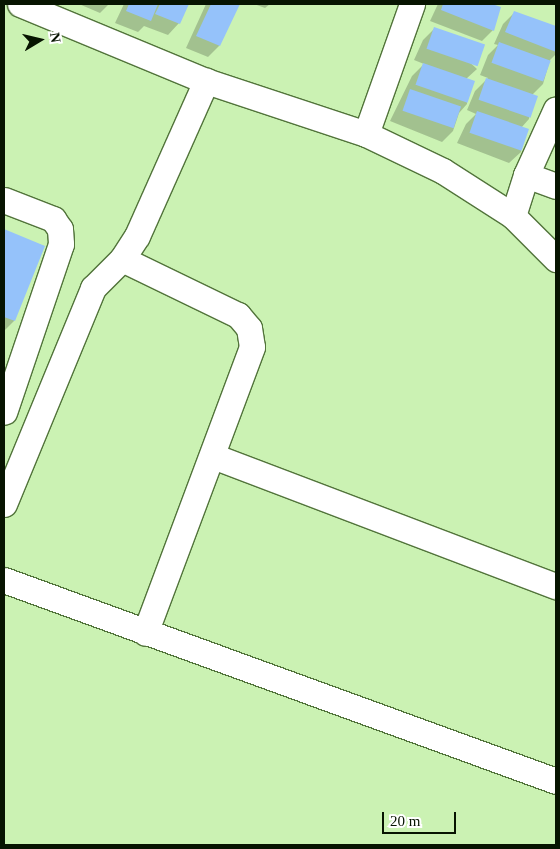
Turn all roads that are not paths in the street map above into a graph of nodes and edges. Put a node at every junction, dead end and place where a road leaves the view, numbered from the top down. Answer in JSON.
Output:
{"nodes":[{"id":1,"x":20,"y":4,"type":"edge"},
{"id":2,"x":412,"y":4,"type":"edge"},
{"id":3,"x":206,"y":81,"type":"junction"},
{"id":4,"x":556,"y":108,"type":"edge"},
{"id":5,"x":366,"y":134,"type":"junction"},
{"id":6,"x":526,"y":174,"type":"junction"},
{"id":7,"x":556,"y":186,"type":"edge"},
{"id":8,"x":4,"y":200,"type":"edge"},
{"id":9,"x":513,"y":216,"type":"junction"},
{"id":10,"x":122,"y":259,"type":"junction"},
{"id":11,"x":556,"y":259,"type":"edge"},
{"id":12,"x":7,"y":395,"type":"edge"},
{"id":13,"x":38,"y":422,"type":"junction"},
{"id":14,"x":213,"y":456,"type":"junction"},
{"id":15,"x":4,"y":504,"type":"edge"},
{"id":16,"x":4,"y":580,"type":"edge"},
{"id":17,"x":556,"y":586,"type":"edge"},
{"id":18,"x":145,"y":633,"type":"junction"},
{"id":19,"x":556,"y":781,"type":"edge"}],
"edges":[{"from":1,"to":3,"type":"street"},
{"from":2,"to":5,"type":"street"},
{"from":3,"to":5,"type":"street"},
{"from":3,"to":10,"type":"street"},
{"from":4,"to":6,"type":"street"},
{"from":5,"to":9,"type":"street"},
{"from":6,"to":7,"type":"street"},
{"from":6,"to":9,"type":"street"},
{"from":8,"to":12,"type":"street"},
{"from":9,"to":11,"type":"street"},
{"from":10,"to":13,"type":"street"},
{"from":10,"to":14,"type":"street"},
{"from":12,"to":13,"type":"street"},
{"from":13,"to":15,"type":"street"},
{"from":14,"to":17,"type":"street"},
{"from":14,"to":18,"type":"street"},
{"from":16,"to":18,"type":"street"},
{"from":18,"to":19,"type":"street"}]}
